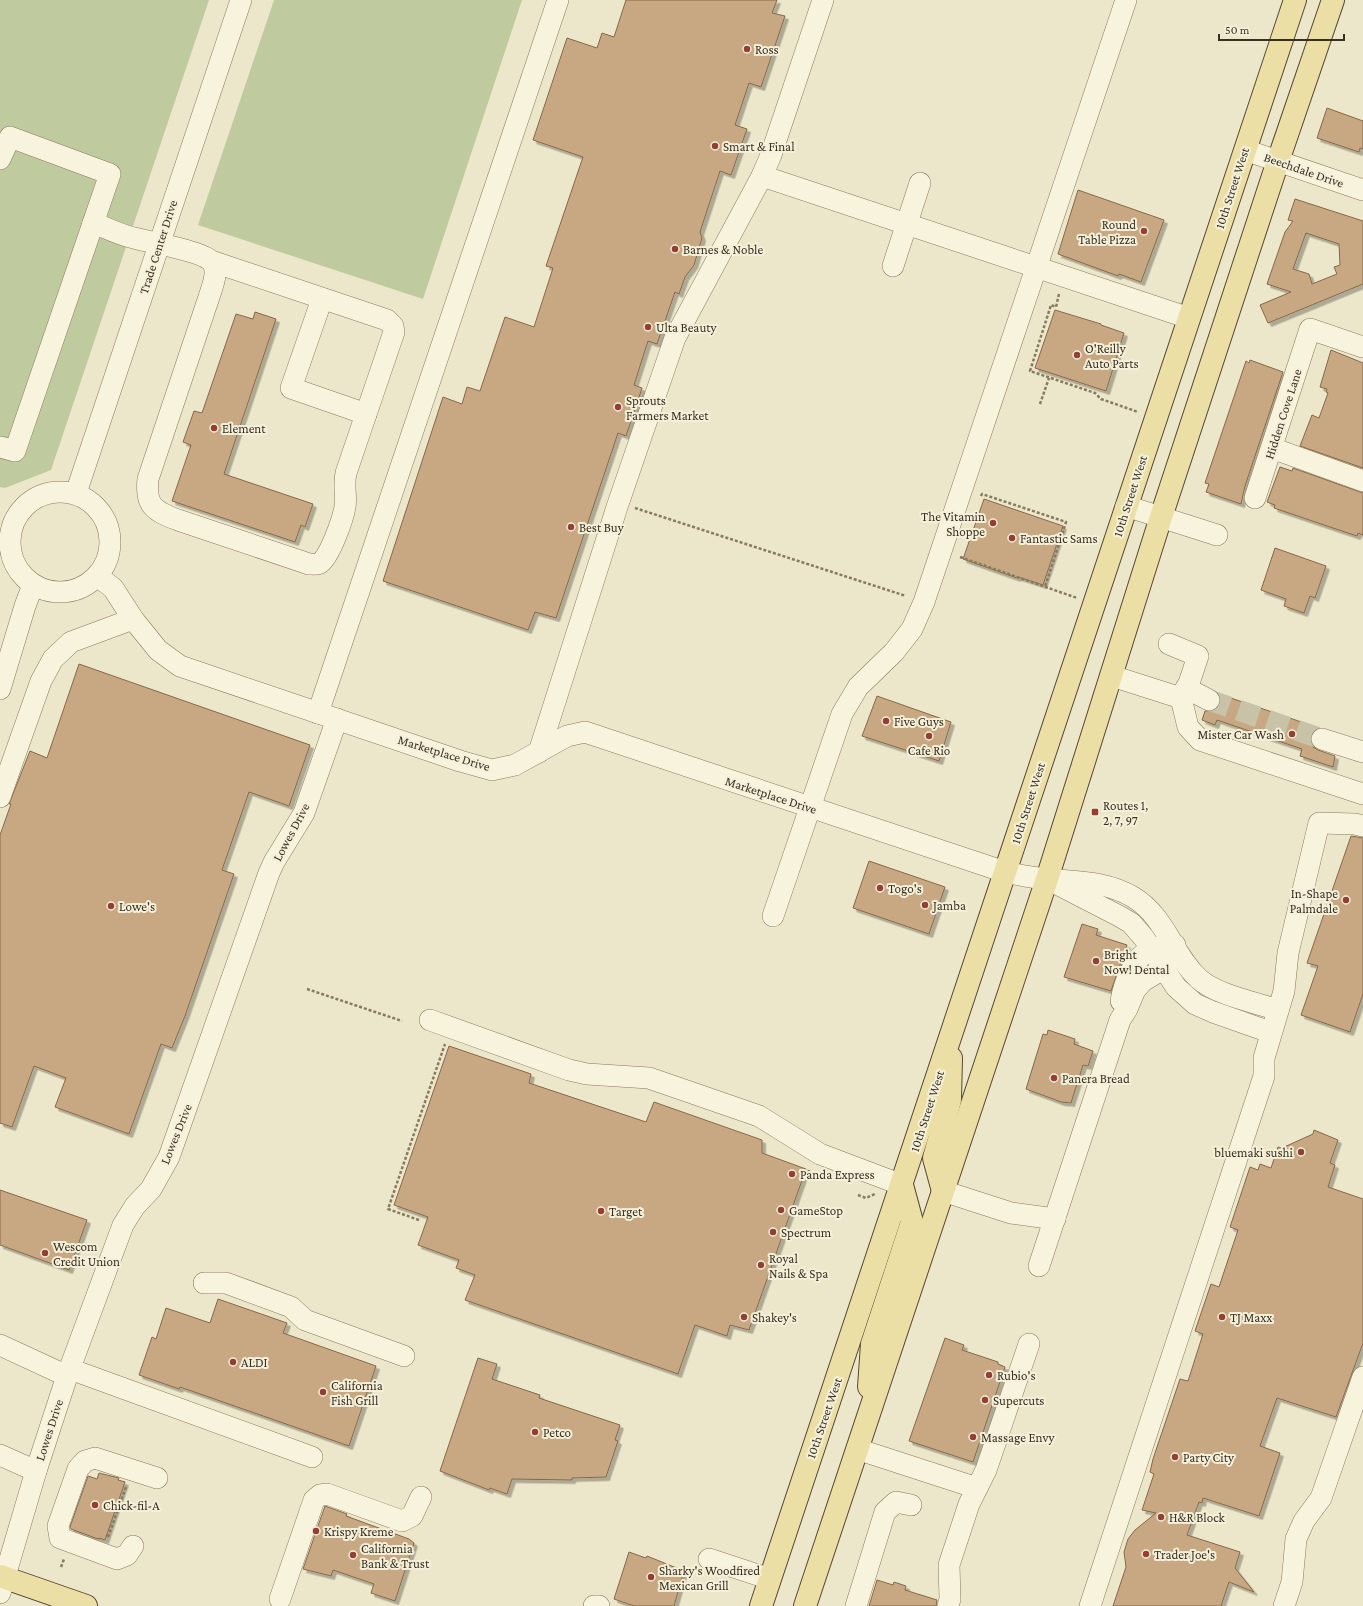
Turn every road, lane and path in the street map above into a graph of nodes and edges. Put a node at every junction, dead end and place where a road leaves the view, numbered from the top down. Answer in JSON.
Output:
{"nodes":[{"id":1,"x":241,"y":0,"type":"edge"},
{"id":2,"x":558,"y":0,"type":"edge"},
{"id":3,"x":823,"y":0,"type":"edge"},
{"id":4,"x":1126,"y":0,"type":"edge"},
{"id":5,"x":1295,"y":0,"type":"edge"},
{"id":6,"x":1333,"y":0,"type":"edge"},
{"id":7,"x":1244,"y":150,"type":"junction"},
{"id":8,"x":0,"y":159,"type":"edge"},
{"id":9,"x":1278,"y":161,"type":"junction"},
{"id":10,"x":762,"y":176,"type":"junction"},
{"id":11,"x":920,"y":183,"type":"dead end"},
{"id":12,"x":1363,"y":190,"type":"edge"},
{"id":13,"x":93,"y":223,"type":"junction"},
{"id":14,"x":906,"y":224,"type":"junction"},
{"id":15,"x":160,"y":243,"type":"junction"},
{"id":16,"x":211,"y":261,"type":"junction"},
{"id":17,"x":893,"y":266,"type":"dead end"},
{"id":18,"x":1036,"y":268,"type":"junction"},
{"id":19,"x":1059,"y":292,"type":"dead end"},
{"id":20,"x":322,"y":298,"type":"junction"},
{"id":21,"x":1189,"y":318,"type":"junction"},
{"id":22,"x":1363,"y":347,"type":"edge"},
{"id":23,"x":1049,"y":378,"type":"junction"},
{"id":24,"x":1040,"y":404,"type":"dead end"},
{"id":25,"x":1138,"y":412,"type":"dead end"},
{"id":26,"x":366,"y":414,"type":"junction"},
{"id":27,"x":0,"y":447,"type":"edge"},
{"id":28,"x":1272,"y":448,"type":"junction"},
{"id":29,"x":1363,"y":481,"type":"edge"},
{"id":30,"x":76,"y":494,"type":"junction"},
{"id":31,"x":1255,"y":498,"type":"dead end"},
{"id":32,"x":979,"y":501,"type":"dead end"},
{"id":33,"x":618,"y":502,"type":"junction"},
{"id":34,"x":1126,"y":506,"type":"junction"},
{"id":35,"x":1161,"y":517,"type":"junction"},
{"id":36,"x":6,"y":521,"type":"edge"},
{"id":37,"x":1217,"y":535,"type":"dead end"},
{"id":38,"x":962,"y":551,"type":"dead end"},
{"id":39,"x":97,"y":576,"type":"junction"},
{"id":40,"x":33,"y":585,"type":"junction"},
{"id":41,"x":1044,"y":587,"type":"junction"},
{"id":42,"x":1077,"y":598,"type":"dead end"},
{"id":43,"x":924,"y":602,"type":"junction"},
{"id":44,"x":132,"y":619,"type":"junction"},
{"id":45,"x":1169,"y":644,"type":"dead end"},
{"id":46,"x":1112,"y":676,"type":"junction"},
{"id":47,"x":0,"y":689,"type":"edge"},
{"id":48,"x":1184,"y":693,"type":"junction"},
{"id":49,"x":1209,"y":700,"type":"tunnel mouth"},
{"id":50,"x":327,"y":716,"type":"junction"},
{"id":51,"x":1322,"y":739,"type":"tunnel mouth"},
{"id":52,"x":539,"y":752,"type":"junction"},
{"id":53,"x":1363,"y":752,"type":"edge"},
{"id":54,"x":1363,"y":794,"type":"edge"},
{"id":55,"x":0,"y":797,"type":"edge"},
{"id":56,"x":811,"y":808,"type":"junction"},
{"id":57,"x":1363,"y":826,"type":"edge"},
{"id":58,"x":1005,"y":872,"type":"junction"},
{"id":59,"x":1047,"y":879,"type":"junction"},
{"id":60,"x":773,"y":916,"type":"dead end"},
{"id":61,"x":1175,"y":945,"type":"junction"},
{"id":62,"x":1151,"y":949,"type":"junction"},
{"id":63,"x":1163,"y":969,"type":"junction"},
{"id":64,"x":306,"y":989,"type":"dead end"},
{"id":65,"x":1278,"y":1010,"type":"junction"},
{"id":66,"x":430,"y":1020,"type":"dead end"},
{"id":67,"x":1120,"y":1020,"type":"junction"},
{"id":68,"x":402,"y":1021,"type":"dead end"},
{"id":69,"x":1270,"y":1032,"type":"junction"},
{"id":70,"x":951,"y":1036,"type":"junction"},
{"id":71,"x":452,"y":1044,"type":"dead end"},
{"id":72,"x":810,"y":1166,"type":"dead end"},
{"id":73,"x":808,"y":1177,"type":"dead end"},
{"id":74,"x":902,"y":1185,"type":"junction"},
{"id":75,"x":943,"y":1191,"type":"junction"},
{"id":76,"x":876,"y":1194,"type":"dead end"},
{"id":77,"x":858,"y":1195,"type":"dead end"},
{"id":78,"x":1055,"y":1219,"type":"junction"},
{"id":79,"x":419,"y":1220,"type":"dead end"},
{"id":80,"x":1039,"y":1266,"type":"dead end"},
{"id":81,"x":204,"y":1283,"type":"dead end"},
{"id":82,"x":1029,"y":1344,"type":"dead end"},
{"id":83,"x":0,"y":1345,"type":"edge"},
{"id":84,"x":404,"y":1356,"type":"dead end"},
{"id":85,"x":69,"y":1373,"type":"junction"},
{"id":86,"x":1363,"y":1377,"type":"edge"},
{"id":87,"x":867,"y":1420,"type":"junction"},
{"id":88,"x":857,"y":1449,"type":"junction"},
{"id":89,"x":0,"y":1455,"type":"edge"},
{"id":90,"x":312,"y":1457,"type":"dead end"},
{"id":91,"x":36,"y":1471,"type":"junction"},
{"id":92,"x":159,"y":1474,"type":"dead end"},
{"id":93,"x":128,"y":1481,"type":"dead end"},
{"id":94,"x":977,"y":1488,"type":"junction"},
{"id":95,"x":421,"y":1497,"type":"dead end"},
{"id":96,"x":911,"y":1504,"type":"dead end"},
{"id":97,"x":108,"y":1539,"type":"dead end"},
{"id":98,"x":133,"y":1546,"type":"dead end"},
{"id":99,"x":709,"y":1559,"type":"dead end"},
{"id":100,"x":770,"y":1579,"type":"junction"},
{"id":101,"x":1,"y":1582,"type":"edge"},
{"id":102,"x":280,"y":1599,"type":"dead end"},
{"id":103,"x":86,"y":1606,"type":"edge"},
{"id":104,"x":594,"y":1606,"type":"edge"},
{"id":105,"x":599,"y":1606,"type":"edge"},
{"id":106,"x":761,"y":1606,"type":"edge"},
{"id":107,"x":805,"y":1606,"type":"edge"},
{"id":108,"x":856,"y":1606,"type":"edge"},
{"id":109,"x":948,"y":1606,"type":"edge"},
{"id":110,"x":1090,"y":1606,"type":"edge"},
{"id":111,"x":1284,"y":1606,"type":"edge"}],
"edges":[{"from":1,"to":15,"type":"street","name":"Trade Center Drive"},
{"from":2,"to":50,"type":"street","name":"Lowes Drive"},
{"from":3,"to":10,"type":"street"},
{"from":4,"to":18,"type":"street"},
{"from":5,"to":7,"type":"main road","name":"10th Street West"},
{"from":6,"to":9,"type":"main road"},
{"from":7,"to":9,"type":"street","name":"Beechdale Drive"},
{"from":7,"to":21,"type":"main road","name":"10th Street West"},
{"from":8,"to":13,"type":"street"},
{"from":9,"to":12,"type":"street","name":"Beechdale Drive"},
{"from":9,"to":35,"type":"main road"},
{"from":10,"to":14,"type":"street"},
{"from":10,"to":33,"type":"street"},
{"from":11,"to":14,"type":"street"},
{"from":13,"to":15,"type":"street"},
{"from":13,"to":27,"type":"street"},
{"from":14,"to":17,"type":"street"},
{"from":14,"to":18,"type":"street"},
{"from":15,"to":16,"type":"street"},
{"from":15,"to":30,"type":"street","name":"Trade Center Drive"},
{"from":16,"to":20,"type":"street"},
{"from":16,"to":26,"type":"street"},
{"from":18,"to":21,"type":"street"},
{"from":18,"to":43,"type":"street"},
{"from":19,"to":23,"type":"path"},
{"from":20,"to":26,"type":"street"},
{"from":20,"to":26,"type":"street"},
{"from":21,"to":34,"type":"main road","name":"10th Street West"},
{"from":22,"to":28,"type":"street","name":"Hidden Cove Lane"},
{"from":23,"to":24,"type":"path"},
{"from":23,"to":25,"type":"path"},
{"from":28,"to":29,"type":"street"},
{"from":28,"to":31,"type":"street","name":"Hidden Cove Lane"},
{"from":30,"to":36,"type":"street"},
{"from":30,"to":39,"type":"street"},
{"from":32,"to":41,"type":"path"},
{"from":33,"to":43,"type":"path"},
{"from":33,"to":52,"type":"street"},
{"from":34,"to":35,"type":"street"},
{"from":34,"to":58,"type":"main road","name":"10th Street West"},
{"from":35,"to":37,"type":"street"},
{"from":35,"to":46,"type":"main road"},
{"from":36,"to":40,"type":"street"},
{"from":38,"to":41,"type":"path"},
{"from":39,"to":40,"type":"street"},
{"from":39,"to":44,"type":"street","name":"Marketplace Drive"},
{"from":40,"to":47,"type":"street"},
{"from":41,"to":42,"type":"path"},
{"from":43,"to":56,"type":"street"},
{"from":44,"to":50,"type":"street","name":"Marketplace Drive"},
{"from":44,"to":55,"type":"street"},
{"from":45,"to":48,"type":"street"},
{"from":46,"to":48,"type":"street"},
{"from":46,"to":59,"type":"main road"},
{"from":48,"to":49,"type":"street"},
{"from":48,"to":54,"type":"street"},
{"from":50,"to":52,"type":"street","name":"Marketplace Drive"},
{"from":50,"to":85,"type":"street","name":"Lowes Drive"},
{"from":51,"to":53,"type":"street"},
{"from":52,"to":56,"type":"street","name":"Marketplace Drive"},
{"from":56,"to":58,"type":"street","name":"Marketplace Drive"},
{"from":56,"to":60,"type":"street"},
{"from":57,"to":65,"type":"street"},
{"from":58,"to":59,"type":"street","name":"Marketplace Drive"},
{"from":58,"to":70,"type":"main road","name":"10th Street West"},
{"from":59,"to":61,"type":"street"},
{"from":59,"to":62,"type":"street"},
{"from":59,"to":75,"type":"main road"},
{"from":61,"to":62,"type":"street"},
{"from":61,"to":63,"type":"street"},
{"from":61,"to":65,"type":"street"},
{"from":62,"to":63,"type":"street"},
{"from":62,"to":67,"type":"street"},
{"from":63,"to":67,"type":"street"},
{"from":63,"to":69,"type":"street"},
{"from":64,"to":68,"type":"path"},
{"from":65,"to":69,"type":"street"},
{"from":66,"to":74,"type":"street"},
{"from":67,"to":78,"type":"street"},
{"from":69,"to":110,"type":"street"},
{"from":70,"to":74,"type":"main road","name":"10th Street West"},
{"from":70,"to":75,"type":"main road"},
{"from":71,"to":79,"type":"path"},
{"from":72,"to":73,"type":"path"},
{"from":74,"to":87,"type":"main road"},
{"from":74,"to":100,"type":"main road","name":"10th Street West"},
{"from":75,"to":78,"type":"street"},
{"from":75,"to":87,"type":"main road"},
{"from":76,"to":77,"type":"path"},
{"from":78,"to":80,"type":"street"},
{"from":81,"to":84,"type":"street"},
{"from":82,"to":94,"type":"street"},
{"from":83,"to":85,"type":"street"},
{"from":85,"to":90,"type":"street"},
{"from":85,"to":91,"type":"street","name":"Lowes Drive"},
{"from":86,"to":111,"type":"street"},
{"from":87,"to":88,"type":"main road"},
{"from":88,"to":94,"type":"street"},
{"from":88,"to":107,"type":"main road"},
{"from":89,"to":91,"type":"street"},
{"from":91,"to":101,"type":"street","name":"Lowes Drive"},
{"from":92,"to":98,"type":"street"},
{"from":93,"to":97,"type":"path"},
{"from":94,"to":109,"type":"street"},
{"from":95,"to":102,"type":"street"},
{"from":96,"to":108,"type":"street"},
{"from":99,"to":100,"type":"street"},
{"from":100,"to":106,"type":"main road","name":"10th Street West"},
{"from":101,"to":103,"type":"main road"},
{"from":104,"to":105,"type":"street"}]}
